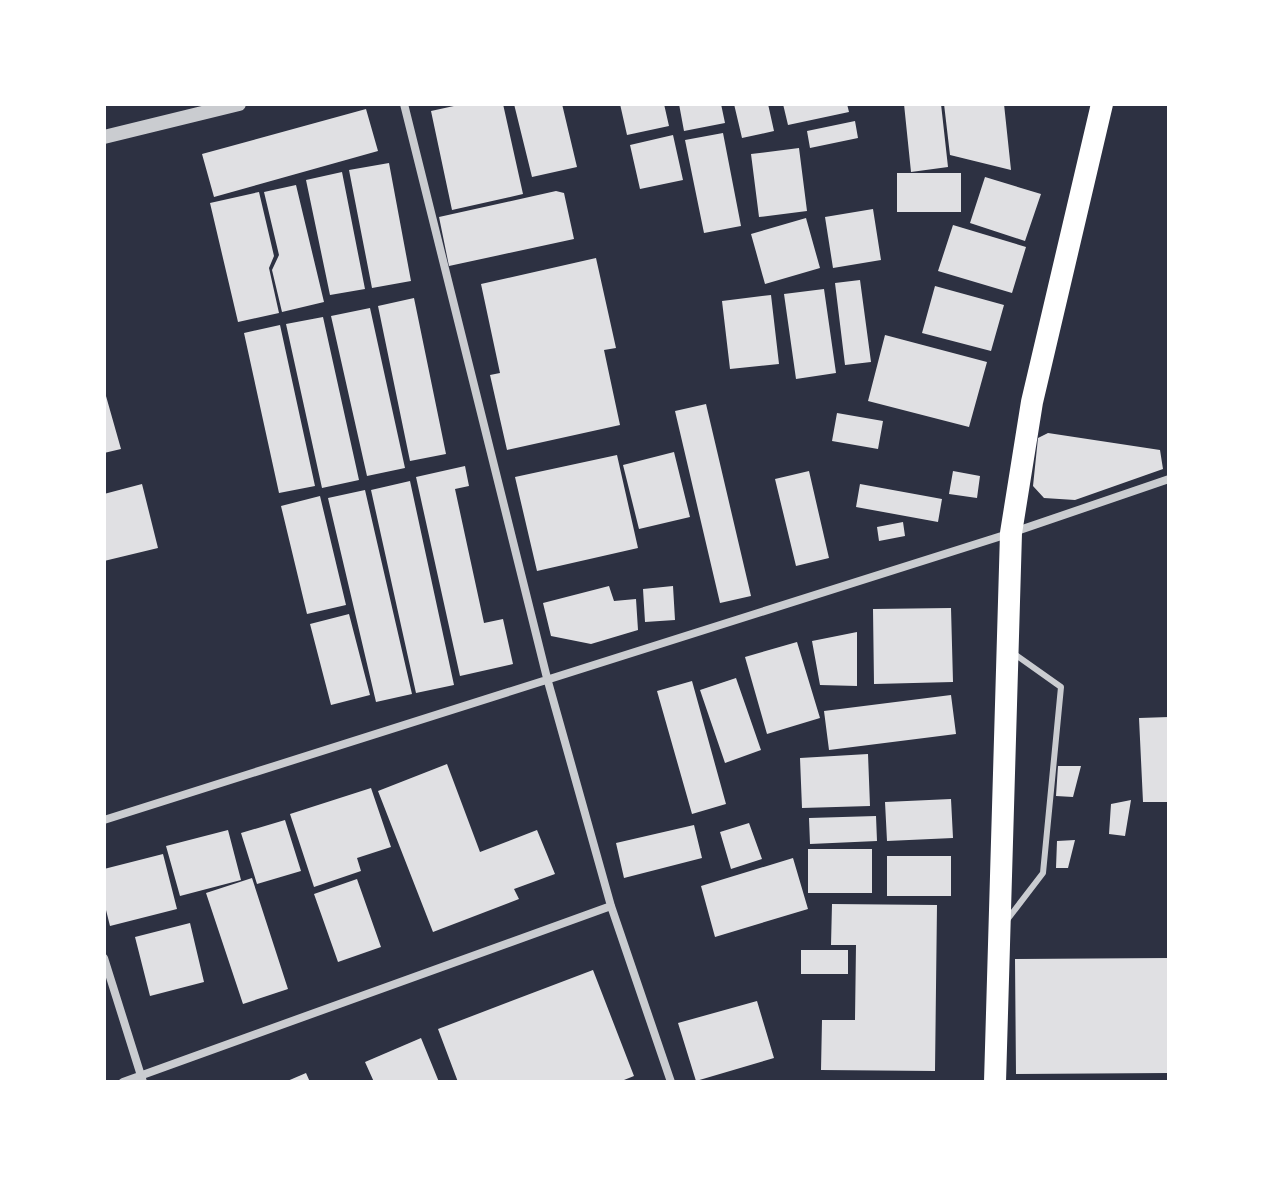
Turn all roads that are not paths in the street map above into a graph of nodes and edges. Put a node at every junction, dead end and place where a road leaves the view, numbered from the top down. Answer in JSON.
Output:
{"nodes":[{"id":1,"x":239,"y":104,"type":"edge"},
{"id":2,"x":404,"y":104,"type":"edge"},
{"id":3,"x":1102,"y":104,"type":"edge"},
{"id":4,"x":104,"y":137,"type":"edge"},
{"id":5,"x":1169,"y":479,"type":"edge"},
{"id":6,"x":1011,"y":533,"type":"junction"},
{"id":7,"x":1007,"y":649,"type":"junction"},
{"id":8,"x":547,"y":678,"type":"junction"},
{"id":9,"x":104,"y":820,"type":"edge"},
{"id":10,"x":611,"y":906,"type":"junction"},
{"id":11,"x":1000,"y":929,"type":"junction"},
{"id":12,"x":104,"y":958,"type":"edge"},
{"id":13,"x":142,"y":1078,"type":"edge"},
{"id":14,"x":123,"y":1082,"type":"edge"},
{"id":15,"x":671,"y":1082,"type":"edge"},
{"id":16,"x":995,"y":1082,"type":"edge"}],
"edges":[{"from":1,"to":4,"type":"street"},
{"from":2,"to":8,"type":"street"},
{"from":3,"to":6,"type":"highway"},
{"from":5,"to":6,"type":"street"},
{"from":6,"to":7,"type":"highway"},
{"from":6,"to":8,"type":"street"},
{"from":7,"to":11,"type":"highway"},
{"from":7,"to":11,"type":"lane"},
{"from":8,"to":9,"type":"street"},
{"from":8,"to":10,"type":"street"},
{"from":10,"to":13,"type":"street"},
{"from":10,"to":15,"type":"street"},
{"from":11,"to":16,"type":"highway"},
{"from":12,"to":13,"type":"street"},
{"from":13,"to":14,"type":"street"}]}
